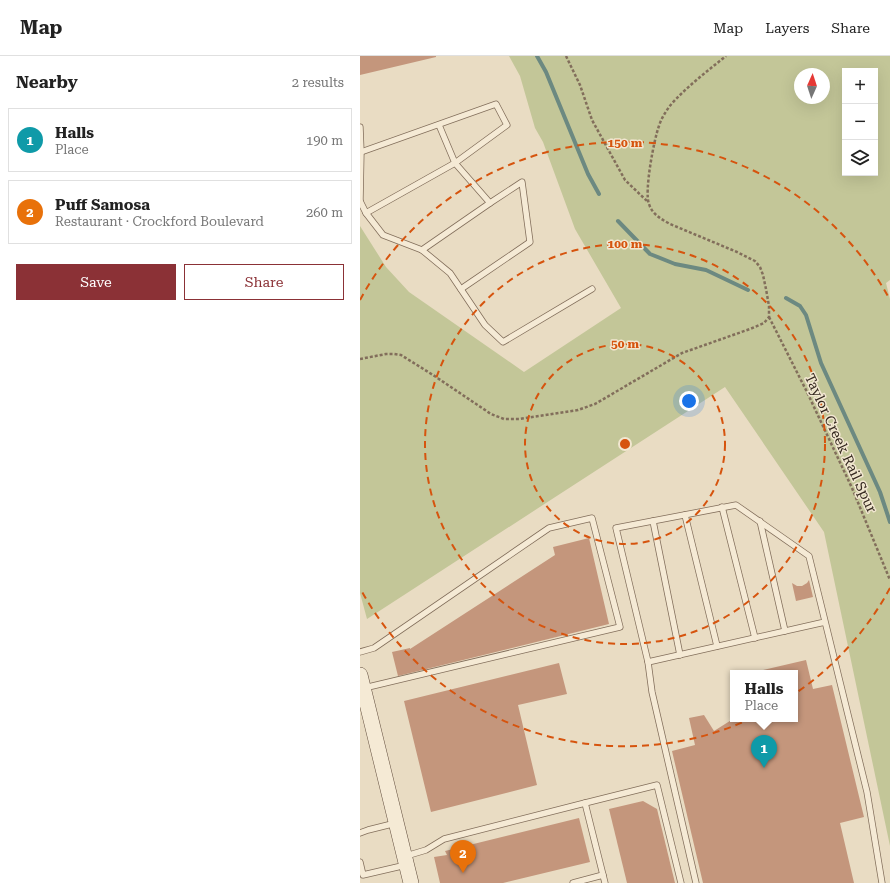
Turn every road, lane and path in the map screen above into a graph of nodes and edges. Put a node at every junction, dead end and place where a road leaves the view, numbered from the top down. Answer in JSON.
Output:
{"nodes":[{"id":1,"x":566,"y":56,"type":"edge"},
{"id":2,"x":726,"y":56,"type":"edge"},
{"id":3,"x":439,"y":125,"type":"junction"},
{"id":4,"x":360,"y":127,"type":"edge"},
{"id":5,"x":361,"y":152,"type":"junction"},
{"id":6,"x":455,"y":163,"type":"junction"},
{"id":7,"x":360,"y":201,"type":"edge"},
{"id":8,"x":648,"y":202,"type":"junction"},
{"id":9,"x":490,"y":203,"type":"junction"},
{"id":10,"x":366,"y":213,"type":"junction"},
{"id":11,"x":422,"y":250,"type":"junction"},
{"id":12,"x":592,"y":288,"type":"dead end"},
{"id":13,"x":461,"y":290,"type":"junction"},
{"id":14,"x":769,"y":316,"type":"junction"},
{"id":15,"x":360,"y":359,"type":"edge"},
{"id":16,"x":722,"y":508,"type":"junction"},
{"id":17,"x":685,"y":515,"type":"junction"},
{"id":18,"x":653,"y":521,"type":"junction"},
{"id":19,"x":760,"y":522,"type":"junction"},
{"id":20,"x":890,"y":580,"type":"edge"},
{"id":21,"x":825,"y":622,"type":"junction"},
{"id":22,"x":785,"y":631,"type":"junction"},
{"id":23,"x":755,"y":638,"type":"junction"},
{"id":24,"x":717,"y":646,"type":"junction"},
{"id":25,"x":360,"y":652,"type":"edge"},
{"id":26,"x":680,"y":655,"type":"junction"},
{"id":27,"x":648,"y":662,"type":"junction"},
{"id":28,"x":362,"y":682,"type":"edge"},
{"id":29,"x":585,"y":803,"type":"junction"},
{"id":30,"x":396,"y":823,"type":"junction"},
{"id":31,"x":360,"y":833,"type":"edge"},
{"id":32,"x":406,"y":861,"type":"junction"},
{"id":33,"x":360,"y":862,"type":"edge"},
{"id":34,"x":603,"y":875,"type":"junction"},
{"id":35,"x":411,"y":883,"type":"edge"},
{"id":36,"x":573,"y":883,"type":"edge"},
{"id":37,"x":605,"y":883,"type":"edge"},
{"id":38,"x":681,"y":883,"type":"edge"},
{"id":39,"x":696,"y":883,"type":"edge"},
{"id":40,"x":882,"y":883,"type":"edge"}],
"edges":[{"from":1,"to":8,"type":"path"},
{"from":2,"to":8,"type":"path"},
{"from":3,"to":5,"type":"lane"},
{"from":3,"to":6,"type":"lane"},
{"from":3,"to":6,"type":"lane"},
{"from":4,"to":5,"type":"lane"},
{"from":5,"to":7,"type":"lane"},
{"from":6,"to":9,"type":"lane"},
{"from":6,"to":10,"type":"lane"},
{"from":7,"to":10,"type":"lane"},
{"from":8,"to":14,"type":"path"},
{"from":9,"to":11,"type":"lane"},
{"from":9,"to":13,"type":"lane"},
{"from":10,"to":11,"type":"lane"},
{"from":11,"to":13,"type":"lane"},
{"from":12,"to":13,"type":"lane"},
{"from":14,"to":15,"type":"path"},
{"from":14,"to":20,"type":"path","name":"Taylor Creek Rail Spur"},
{"from":16,"to":17,"type":"lane"},
{"from":16,"to":19,"type":"lane"},
{"from":16,"to":23,"type":"lane"},
{"from":17,"to":18,"type":"lane"},
{"from":17,"to":24,"type":"lane"},
{"from":18,"to":26,"type":"lane"},
{"from":18,"to":27,"type":"lane"},
{"from":19,"to":21,"type":"lane"},
{"from":19,"to":22,"type":"lane"},
{"from":21,"to":22,"type":"lane"},
{"from":21,"to":40,"type":"lane"},
{"from":22,"to":23,"type":"lane"},
{"from":23,"to":24,"type":"lane"},
{"from":24,"to":26,"type":"lane"},
{"from":25,"to":28,"type":"lane"},
{"from":26,"to":27,"type":"lane"},
{"from":27,"to":39,"type":"lane"},
{"from":28,"to":30,"type":"street"},
{"from":29,"to":32,"type":"lane"},
{"from":29,"to":34,"type":"lane"},
{"from":29,"to":38,"type":"lane"},
{"from":30,"to":31,"type":"lane"},
{"from":30,"to":32,"type":"street"},
{"from":32,"to":33,"type":"lane"},
{"from":32,"to":35,"type":"street"},
{"from":34,"to":36,"type":"lane"},
{"from":34,"to":37,"type":"lane"}]}
